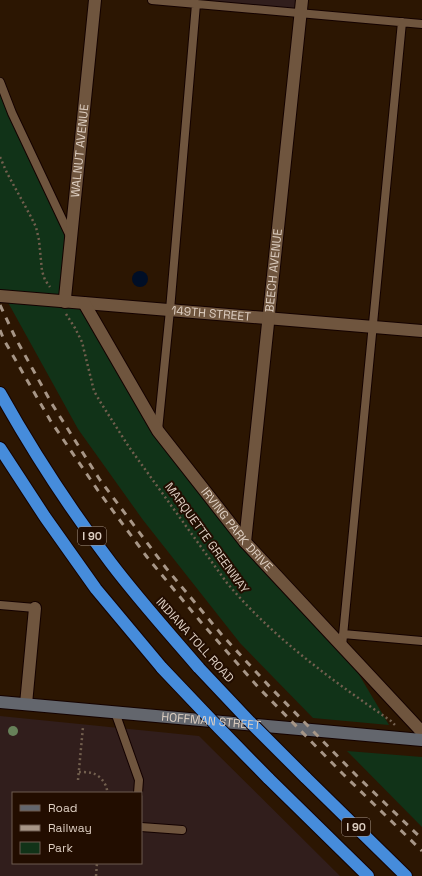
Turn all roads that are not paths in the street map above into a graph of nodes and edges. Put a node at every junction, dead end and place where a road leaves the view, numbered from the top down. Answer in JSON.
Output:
{"nodes":[{"id":1,"x":95,"y":0,"type":"edge"},
{"id":2,"x":152,"y":0,"type":"edge"},
{"id":3,"x":302,"y":0,"type":"edge"},
{"id":4,"x":196,"y":4,"type":"junction"},
{"id":5,"x":301,"y":14,"type":"junction"},
{"id":6,"x":402,"y":22,"type":"junction"},
{"id":7,"x":422,"y":24,"type":"edge"},
{"id":8,"x":0,"y":82,"type":"edge"},
{"id":9,"x":71,"y":239,"type":"junction"},
{"id":10,"x":0,"y":296,"type":"edge"},
{"id":11,"x":65,"y":302,"type":"junction"},
{"id":12,"x":84,"y":303,"type":"junction"},
{"id":13,"x":170,"y":310,"type":"junction"},
{"id":14,"x":268,"y":318,"type":"junction"},
{"id":15,"x":373,"y":327,"type":"junction"},
{"id":16,"x":422,"y":331,"type":"edge"},
{"id":17,"x":0,"y":393,"type":"edge"},
{"id":18,"x":158,"y":431,"type":"junction"},
{"id":19,"x":0,"y":448,"type":"edge"},
{"id":20,"x":244,"y":542,"type":"junction"},
{"id":21,"x":0,"y":605,"type":"edge"},
{"id":22,"x":36,"y":608,"type":"joint"},
{"id":23,"x":343,"y":634,"type":"junction"},
{"id":24,"x":422,"y":641,"type":"edge"},
{"id":25,"x":342,"y":646,"type":"junction"},
{"id":26,"x":0,"y":702,"type":"edge"},
{"id":27,"x":26,"y":704,"type":"junction"},
{"id":28,"x":115,"y":712,"type":"junction"},
{"id":29,"x":422,"y":732,"type":"edge"},
{"id":30,"x":422,"y":740,"type":"edge"},
{"id":31,"x":138,"y":792,"type":"edge"},
{"id":32,"x":142,"y":827,"type":"edge"},
{"id":33,"x":182,"y":830,"type":"dead end"},
{"id":34,"x":368,"y":876,"type":"edge"},
{"id":35,"x":406,"y":876,"type":"edge"}],
"edges":[{"from":1,"to":9,"type":"street","name":"WALNUT AVENUE"},
{"from":2,"to":4,"type":"lane"},
{"from":3,"to":5,"type":"street","name":"BEECH AVENUE"},
{"from":4,"to":5,"type":"lane"},
{"from":4,"to":13,"type":"lane"},
{"from":5,"to":6,"type":"lane"},
{"from":5,"to":14,"type":"street","name":"BEECH AVENUE"},
{"from":6,"to":7,"type":"lane"},
{"from":6,"to":15,"type":"lane"},
{"from":8,"to":9,"type":"lane"},
{"from":9,"to":11,"type":"street","name":"WALNUT AVENUE"},
{"from":10,"to":11,"type":"street","name":"149TH STREET"},
{"from":11,"to":12,"type":"street","name":"149TH STREET"},
{"from":12,"to":13,"type":"street","name":"149TH STREET"},
{"from":12,"to":18,"type":"street","name":"IRVING PARK DRIVE"},
{"from":13,"to":14,"type":"street","name":"149TH STREET"},
{"from":13,"to":18,"type":"lane"},
{"from":14,"to":15,"type":"street","name":"149TH STREET"},
{"from":14,"to":20,"type":"street","name":"BEECH AVENUE"},
{"from":15,"to":16,"type":"street","name":"149TH STREET"},
{"from":15,"to":23,"type":"lane"},
{"from":17,"to":35,"type":"highway","name":"INDIANA TOLL ROAD","number":"I 90","bridge":true},
{"from":18,"to":20,"type":"street","name":"IRVING PARK DRIVE"},
{"from":19,"to":34,"type":"highway","number":"I 90","bridge":true},
{"from":20,"to":25,"type":"street","name":"IRVING PARK DRIVE"},
{"from":21,"to":22,"type":"lane"},
{"from":22,"to":27,"type":"street"},
{"from":23,"to":24,"type":"lane"},
{"from":23,"to":25,"type":"lane"},
{"from":25,"to":29,"type":"street","name":"IRVING PARK DRIVE"},
{"from":26,"to":27,"type":"street","name":"HOFFMAN STREET"},
{"from":27,"to":28,"type":"street","name":"HOFFMAN STREET"},
{"from":28,"to":30,"type":"street","name":"HOFFMAN STREET"},
{"from":28,"to":31,"type":"lane"},
{"from":32,"to":33,"type":"lane"}]}
